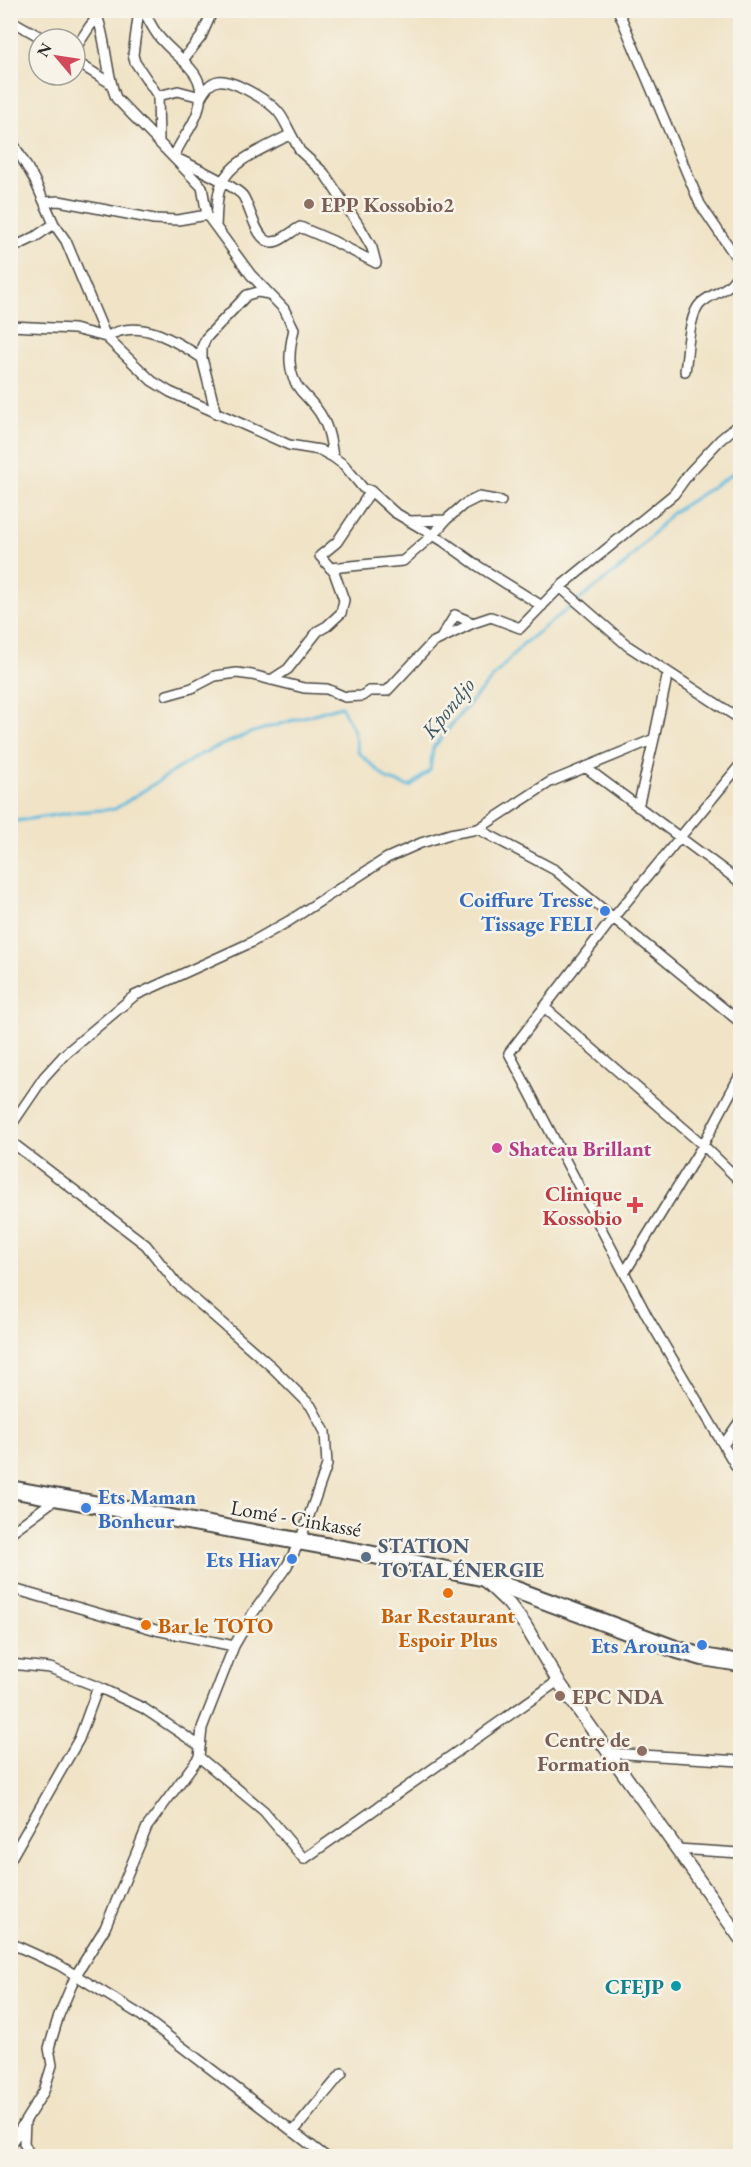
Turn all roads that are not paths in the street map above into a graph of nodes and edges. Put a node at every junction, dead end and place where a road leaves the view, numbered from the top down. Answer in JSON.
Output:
{"nodes":[{"id":1,"x":141,"y":10,"type":"edge"},
{"id":2,"x":213,"y":10,"type":"edge"},
{"id":3,"x":618,"y":10,"type":"edge"},
{"id":4,"x":99,"y":13,"type":"edge"},
{"id":5,"x":10,"y":20,"type":"edge"},
{"id":6,"x":27,"y":30,"type":"edge"},
{"id":7,"x":87,"y":31,"type":"edge"},
{"id":8,"x":183,"y":60,"type":"junction"},
{"id":9,"x":87,"y":69,"type":"edge"},
{"id":10,"x":110,"y":83,"type":"junction"},
{"id":11,"x":158,"y":96,"type":"junction"},
{"id":12,"x":201,"y":97,"type":"junction"},
{"id":13,"x":291,"y":134,"type":"junction"},
{"id":14,"x":10,"y":138,"type":"edge"},
{"id":15,"x":159,"y":141,"type":"junction"},
{"id":16,"x":174,"y":157,"type":"junction"},
{"id":17,"x":222,"y":183,"type":"junction"},
{"id":18,"x":45,"y":202,"type":"junction"},
{"id":19,"x":207,"y":215,"type":"junction"},
{"id":20,"x":54,"y":224,"type":"junction"},
{"id":21,"x":216,"y":226,"type":"junction"},
{"id":22,"x":10,"y":249,"type":"edge"},
{"id":23,"x":741,"y":263,"type":"edge"},
{"id":24,"x":741,"y":271,"type":"edge"},
{"id":25,"x":269,"y":294,"type":"junction"},
{"id":26,"x":10,"y":326,"type":"edge"},
{"id":27,"x":106,"y":337,"type":"junction"},
{"id":28,"x":202,"y":358,"type":"junction"},
{"id":29,"x":685,"y":371,"type":"dead end"},
{"id":30,"x":216,"y":414,"type":"junction"},
{"id":31,"x":741,"y":423,"type":"edge"},
{"id":32,"x":333,"y":457,"type":"junction"},
{"id":33,"x":371,"y":491,"type":"junction"},
{"id":34,"x":501,"y":501,"type":"dead end"},
{"id":35,"x":446,"y":520,"type":"junction"},
{"id":36,"x":409,"y":521,"type":"junction"},
{"id":37,"x":433,"y":535,"type":"junction"},
{"id":38,"x":330,"y":568,"type":"junction"},
{"id":39,"x":563,"y":590,"type":"junction"},
{"id":40,"x":542,"y":606,"type":"junction"},
{"id":41,"x":473,"y":623,"type":"junction"},
{"id":42,"x":441,"y":638,"type":"junction"},
{"id":43,"x":668,"y":672,"type":"junction"},
{"id":44,"x":271,"y":680,"type":"junction"},
{"id":45,"x":167,"y":694,"type":"dead end"},
{"id":46,"x":741,"y":719,"type":"edge"},
{"id":47,"x":654,"y":739,"type":"junction"},
{"id":48,"x":741,"y":765,"type":"edge"},
{"id":49,"x":585,"y":767,"type":"junction"},
{"id":50,"x":638,"y":807,"type":"junction"},
{"id":51,"x":478,"y":829,"type":"junction"},
{"id":52,"x":680,"y":838,"type":"junction"},
{"id":53,"x":741,"y":882,"type":"edge"},
{"id":54,"x":613,"y":918,"type":"junction"},
{"id":55,"x":544,"y":1007,"type":"junction"},
{"id":56,"x":741,"y":1022,"type":"edge"},
{"id":57,"x":741,"y":1075,"type":"edge"},
{"id":58,"x":10,"y":1127,"type":"edge"},
{"id":59,"x":10,"y":1141,"type":"edge"},
{"id":60,"x":703,"y":1145,"type":"junction"},
{"id":61,"x":741,"y":1181,"type":"edge"},
{"id":62,"x":624,"y":1272,"type":"junction"},
{"id":63,"x":741,"y":1421,"type":"edge"},
{"id":64,"x":724,"y":1444,"type":"junction"},
{"id":65,"x":741,"y":1473,"type":"edge"},
{"id":66,"x":10,"y":1489,"type":"edge"},
{"id":67,"x":57,"y":1498,"type":"junction"},
{"id":68,"x":10,"y":1533,"type":"edge"},
{"id":69,"x":300,"y":1540,"type":"junction"},
{"id":70,"x":481,"y":1577,"type":"junction"},
{"id":71,"x":10,"y":1588,"type":"edge"},
{"id":72,"x":234,"y":1646,"type":"junction"},
{"id":73,"x":741,"y":1663,"type":"edge"},
{"id":74,"x":10,"y":1664,"type":"edge"},
{"id":75,"x":558,"y":1681,"type":"junction"},
{"id":76,"x":98,"y":1687,"type":"junction"},
{"id":77,"x":200,"y":1746,"type":"junction"},
{"id":78,"x":609,"y":1753,"type":"junction"},
{"id":79,"x":199,"y":1757,"type":"junction"},
{"id":80,"x":741,"y":1761,"type":"edge"},
{"id":81,"x":677,"y":1849,"type":"junction"},
{"id":82,"x":741,"y":1853,"type":"edge"},
{"id":83,"x":10,"y":1860,"type":"edge"},
{"id":84,"x":741,"y":1938,"type":"edge"},
{"id":85,"x":10,"y":1943,"type":"edge"},
{"id":86,"x":75,"y":1975,"type":"junction"},
{"id":87,"x":342,"y":2073,"type":"dead end"},
{"id":88,"x":26,"y":2120,"type":"junction"},
{"id":89,"x":293,"y":2132,"type":"junction"},
{"id":90,"x":10,"y":2145,"type":"edge"},
{"id":91,"x":30,"y":2157,"type":"edge"},
{"id":92,"x":325,"y":2157,"type":"edge"}],
"edges":[{"from":1,"to":8,"type":"street"},
{"from":1,"to":11,"type":"street"},
{"from":2,"to":8,"type":"street"},
{"from":3,"to":23,"type":"street"},
{"from":4,"to":7,"type":"street"},
{"from":4,"to":10,"type":"street"},
{"from":5,"to":6,"type":"street"},
{"from":8,"to":12,"type":"street"},
{"from":9,"to":10,"type":"street"},
{"from":10,"to":15,"type":"street"},
{"from":11,"to":12,"type":"street"},
{"from":11,"to":15,"type":"street"},
{"from":12,"to":13,"type":"street"},
{"from":12,"to":16,"type":"street"},
{"from":13,"to":17,"type":"street"},
{"from":13,"to":17,"type":"street"},
{"from":14,"to":18,"type":"street"},
{"from":15,"to":16,"type":"street"},
{"from":16,"to":17,"type":"street"},
{"from":16,"to":19,"type":"street"},
{"from":17,"to":21,"type":"street"},
{"from":18,"to":19,"type":"street"},
{"from":18,"to":20,"type":"street"},
{"from":19,"to":21,"type":"street"},
{"from":20,"to":22,"type":"street"},
{"from":20,"to":27,"type":"street"},
{"from":21,"to":25,"type":"street"},
{"from":24,"to":29,"type":"street"},
{"from":25,"to":28,"type":"street"},
{"from":25,"to":32,"type":"street"},
{"from":26,"to":27,"type":"street"},
{"from":27,"to":28,"type":"street"},
{"from":27,"to":30,"type":"street"},
{"from":28,"to":30,"type":"street"},
{"from":30,"to":32,"type":"street"},
{"from":31,"to":39,"type":"street"},
{"from":32,"to":33,"type":"street"},
{"from":33,"to":36,"type":"street"},
{"from":33,"to":38,"type":"street"},
{"from":34,"to":35,"type":"street"},
{"from":35,"to":36,"type":"street"},
{"from":35,"to":37,"type":"street"},
{"from":36,"to":37,"type":"street"},
{"from":37,"to":38,"type":"street"},
{"from":37,"to":40,"type":"street"},
{"from":38,"to":44,"type":"street"},
{"from":39,"to":40,"type":"street"},
{"from":39,"to":43,"type":"street"},
{"from":40,"to":41,"type":"street"},
{"from":41,"to":42,"type":"street"},
{"from":41,"to":42,"type":"street"},
{"from":42,"to":44,"type":"street"},
{"from":43,"to":46,"type":"street"},
{"from":43,"to":47,"type":"street"},
{"from":44,"to":45,"type":"street"},
{"from":47,"to":49,"type":"street"},
{"from":47,"to":50,"type":"street"},
{"from":48,"to":52,"type":"street"},
{"from":49,"to":50,"type":"street"},
{"from":49,"to":51,"type":"street"},
{"from":50,"to":52,"type":"street"},
{"from":51,"to":54,"type":"street"},
{"from":51,"to":58,"type":"street"},
{"from":52,"to":53,"type":"street"},
{"from":52,"to":54,"type":"street"},
{"from":54,"to":55,"type":"street"},
{"from":54,"to":56,"type":"street"},
{"from":55,"to":60,"type":"street"},
{"from":55,"to":62,"type":"street"},
{"from":57,"to":60,"type":"street"},
{"from":59,"to":69,"type":"street"},
{"from":60,"to":61,"type":"street"},
{"from":60,"to":62,"type":"street"},
{"from":62,"to":64,"type":"street"},
{"from":63,"to":64,"type":"street"},
{"from":64,"to":65,"type":"street"},
{"from":66,"to":67,"type":"highway","name":"Lomé - Cinkassé"},
{"from":67,"to":68,"type":"street"},
{"from":67,"to":69,"type":"highway","name":"Lomé - Cinkassé"},
{"from":69,"to":70,"type":"highway","name":"Lomé - Cinkassé"},
{"from":69,"to":72,"type":"street"},
{"from":70,"to":73,"type":"highway","name":"Lomé - Cinkassé"},
{"from":70,"to":75,"type":"street"},
{"from":71,"to":72,"type":"street"},
{"from":72,"to":77,"type":"street"},
{"from":74,"to":76,"type":"street"},
{"from":75,"to":78,"type":"street"},
{"from":75,"to":79,"type":"street"},
{"from":76,"to":77,"type":"street"},
{"from":76,"to":83,"type":"street"},
{"from":77,"to":79,"type":"street"},
{"from":78,"to":80,"type":"street"},
{"from":78,"to":81,"type":"street"},
{"from":79,"to":86,"type":"street"},
{"from":81,"to":82,"type":"street"},
{"from":81,"to":84,"type":"street"},
{"from":85,"to":86,"type":"street"},
{"from":86,"to":88,"type":"street"},
{"from":86,"to":89,"type":"street"},
{"from":87,"to":89,"type":"street"},
{"from":88,"to":90,"type":"street"},
{"from":88,"to":91,"type":"street"},
{"from":89,"to":92,"type":"street"}]}
